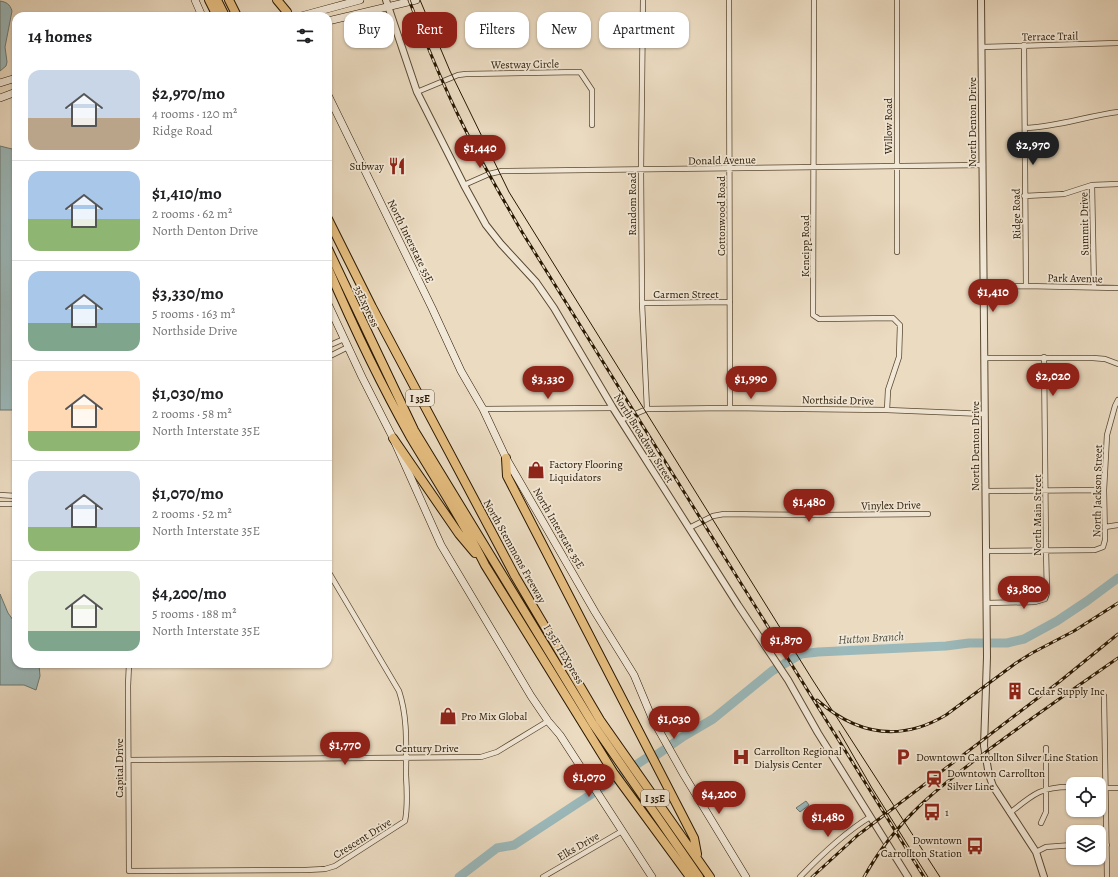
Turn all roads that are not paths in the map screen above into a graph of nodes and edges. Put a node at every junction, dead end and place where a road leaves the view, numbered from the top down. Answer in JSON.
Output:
{"nodes":[{"id":1,"x":194,"y":0,"type":"edge"},
{"id":2,"x":209,"y":0,"type":"edge"},
{"id":3,"x":217,"y":0,"type":"edge"},
{"id":4,"x":229,"y":0,"type":"edge"},
{"id":5,"x":277,"y":0,"type":"edge"},
{"id":6,"x":281,"y":0,"type":"edge"},
{"id":7,"x":360,"y":0,"type":"edge"},
{"id":8,"x":416,"y":0,"type":"edge"},
{"id":9,"x":643,"y":0,"type":"edge"},
{"id":10,"x":729,"y":0,"type":"edge"},
{"id":11,"x":814,"y":0,"type":"edge"},
{"id":12,"x":897,"y":0,"type":"edge"},
{"id":13,"x":981,"y":0,"type":"edge"},
{"id":14,"x":387,"y":3,"type":"edge"},
{"id":15,"x":200,"y":12,"type":"edge"},
{"id":16,"x":215,"y":12,"type":"edge"},
{"id":17,"x":223,"y":12,"type":"edge"},
{"id":18,"x":235,"y":12,"type":"edge"},
{"id":19,"x":286,"y":12,"type":"edge"},
{"id":20,"x":287,"y":12,"type":"edge"},
{"id":21,"x":314,"y":12,"type":"edge"},
{"id":22,"x":332,"y":20,"type":"edge"},
{"id":23,"x":1118,"y":43,"type":"edge"},
{"id":24,"x":1024,"y":45,"type":"junction"},
{"id":25,"x":982,"y":47,"type":"junction"},
{"id":26,"x":12,"y":79,"type":"edge"},
{"id":27,"x":0,"y":83,"type":"edge"},
{"id":28,"x":417,"y":92,"type":"junction"},
{"id":29,"x":12,"y":94,"type":"edge"},
{"id":30,"x":0,"y":98,"type":"edge"},
{"id":31,"x":332,"y":103,"type":"edge"},
{"id":32,"x":1118,"y":112,"type":"edge"},
{"id":33,"x":592,"y":125,"type":"dead end"},
{"id":34,"x":1025,"y":128,"type":"junction"},
{"id":35,"x":983,"y":165,"type":"junction"},
{"id":36,"x":897,"y":166,"type":"junction"},
{"id":37,"x":814,"y":168,"type":"junction"},
{"id":38,"x":730,"y":169,"type":"junction"},
{"id":39,"x":641,"y":170,"type":"junction"},
{"id":40,"x":1118,"y":184,"type":"edge"},
{"id":41,"x":464,"y":185,"type":"junction"},
{"id":42,"x":1092,"y":185,"type":"junction"},
{"id":43,"x":1024,"y":196,"type":"junction"},
{"id":44,"x":332,"y":227,"type":"edge"},
{"id":45,"x":897,"y":252,"type":"dead end"},
{"id":46,"x":332,"y":257,"type":"edge"},
{"id":47,"x":332,"y":277,"type":"edge"},
{"id":48,"x":1026,"y":286,"type":"junction"},
{"id":49,"x":984,"y":287,"type":"junction"},
{"id":50,"x":1094,"y":287,"type":"junction"},
{"id":51,"x":1118,"y":288,"type":"edge"},
{"id":52,"x":730,"y":302,"type":"junction"},
{"id":53,"x":642,"y":303,"type":"junction"},
{"id":54,"x":332,"y":313,"type":"edge"},
{"id":55,"x":344,"y":339,"type":"junction"},
{"id":56,"x":332,"y":344,"type":"edge"},
{"id":57,"x":348,"y":347,"type":"junction"},
{"id":58,"x":332,"y":355,"type":"edge"},
{"id":59,"x":1044,"y":357,"type":"junction"},
{"id":60,"x":984,"y":358,"type":"junction"},
{"id":61,"x":1118,"y":364,"type":"edge"},
{"id":62,"x":386,"y":372,"type":"joint"},
{"id":63,"x":1118,"y":400,"type":"edge"},
{"id":64,"x":613,"y":408,"type":"junction"},
{"id":65,"x":730,"y":408,"type":"junction"},
{"id":66,"x":483,"y":409,"type":"junction"},
{"id":67,"x":646,"y":409,"type":"junction"},
{"id":68,"x":887,"y":410,"type":"junction"},
{"id":69,"x":985,"y":414,"type":"junction"},
{"id":70,"x":621,"y":420,"type":"junction"},
{"id":71,"x":393,"y":438,"type":"junction"},
{"id":72,"x":506,"y":458,"type":"junction"},
{"id":73,"x":986,"y":490,"type":"junction"},
{"id":74,"x":1104,"y":490,"type":"junction"},
{"id":75,"x":1045,"y":491,"type":"junction"},
{"id":76,"x":0,"y":495,"type":"edge"},
{"id":77,"x":12,"y":496,"type":"edge"},
{"id":78,"x":0,"y":504,"type":"edge"},
{"id":79,"x":12,"y":504,"type":"edge"},
{"id":80,"x":928,"y":514,"type":"dead end"},
{"id":81,"x":1118,"y":525,"type":"edge"},
{"id":82,"x":1105,"y":527,"type":"junction"},
{"id":83,"x":689,"y":528,"type":"junction"},
{"id":84,"x":1046,"y":550,"type":"junction"},
{"id":85,"x":986,"y":551,"type":"junction"},
{"id":86,"x":485,"y":565,"type":"junction"},
{"id":87,"x":332,"y":578,"type":"edge"},
{"id":88,"x":987,"y":603,"type":"junction"},
{"id":89,"x":129,"y":668,"type":"edge"},
{"id":90,"x":1104,"y":696,"type":"dead end"},
{"id":91,"x":548,"y":721,"type":"junction"},
{"id":92,"x":593,"y":723,"type":"junction"},
{"id":93,"x":1046,"y":748,"type":"dead end"},
{"id":94,"x":406,"y":758,"type":"junction"},
{"id":95,"x":128,"y":760,"type":"junction"},
{"id":96,"x":1106,"y":777,"type":"edge"},
{"id":97,"x":1066,"y":786,"type":"edge"},
{"id":98,"x":1047,"y":788,"type":"junction"},
{"id":99,"x":1106,"y":788,"type":"edge"},
{"id":100,"x":1118,"y":788,"type":"edge"},
{"id":101,"x":1010,"y":813,"type":"junction"},
{"id":102,"x":870,"y":817,"type":"junction"},
{"id":103,"x":1041,"y":823,"type":"dead end"},
{"id":104,"x":622,"y":831,"type":"junction"},
{"id":105,"x":1106,"y":845,"type":"edge"},
{"id":106,"x":1066,"y":846,"type":"edge"},
{"id":107,"x":1036,"y":852,"type":"junction"},
{"id":108,"x":697,"y":857,"type":"junction"},
{"id":109,"x":129,"y":871,"type":"joint"},
{"id":110,"x":543,"y":877,"type":"edge"},
{"id":111,"x":652,"y":877,"type":"edge"},
{"id":112,"x":690,"y":877,"type":"edge"},
{"id":113,"x":699,"y":877,"type":"edge"},
{"id":114,"x":710,"y":877,"type":"edge"},
{"id":115,"x":746,"y":877,"type":"edge"},
{"id":116,"x":800,"y":877,"type":"edge"},
{"id":117,"x":908,"y":877,"type":"edge"},
{"id":118,"x":1044,"y":877,"type":"edge"},
{"id":119,"x":1107,"y":877,"type":"edge"}],
"edges":[{"from":1,"to":15,"type":"main road"},
{"from":2,"to":16,"type":"highway"},
{"from":3,"to":17,"type":"highway"},
{"from":4,"to":18,"type":"highway"},
{"from":5,"to":19,"type":"highway"},
{"from":6,"to":20,"type":"main road"},
{"from":7,"to":21,"type":"main road"},
{"from":8,"to":14,"type":"main road"},
{"from":9,"to":39,"type":"street","name":"Random Road"},
{"from":10,"to":38,"type":"street","name":"Cottonwood Road"},
{"from":11,"to":37,"type":"street","name":"Keneipp Road"},
{"from":12,"to":36,"type":"street","name":"Willow Road"},
{"from":13,"to":25,"type":"street","name":"North Denton Drive"},
{"from":14,"to":22,"type":"main road"},
{"from":14,"to":28,"type":"street","name":"North Broadway Street"},
{"from":23,"to":24,"type":"street","name":"Terrace Trail"},
{"from":24,"to":25,"type":"street","name":"Terrace Trail"},
{"from":24,"to":34,"type":"street","name":"Ridge Road"},
{"from":25,"to":35,"type":"street","name":"North Denton Drive"},
{"from":26,"to":27,"type":"main road"},
{"from":28,"to":33,"type":"street","name":"Westway Circle"},
{"from":28,"to":41,"type":"street","name":"North Broadway Street"},
{"from":29,"to":30,"type":"main road"},
{"from":31,"to":66,"type":"main road","name":"North Interstate 35E"},
{"from":32,"to":34,"type":"street"},
{"from":34,"to":43,"type":"street","name":"Ridge Road"},
{"from":35,"to":36,"type":"street","name":"Donald Avenue"},
{"from":35,"to":49,"type":"street","name":"North Denton Drive"},
{"from":36,"to":37,"type":"street","name":"Donald Avenue"},
{"from":36,"to":45,"type":"street","name":"Willow Road"},
{"from":37,"to":38,"type":"street","name":"Donald Avenue"},
{"from":37,"to":68,"type":"street","name":"Keneipp Road"},
{"from":38,"to":39,"type":"street","name":"Donald Avenue"},
{"from":38,"to":52,"type":"street","name":"Cottonwood Road"},
{"from":39,"to":41,"type":"street","name":"Donald Avenue"},
{"from":39,"to":53,"type":"street","name":"Random Road"},
{"from":40,"to":42,"type":"street"},
{"from":41,"to":64,"type":"street","name":"North Broadway Street"},
{"from":42,"to":43,"type":"street"},
{"from":42,"to":50,"type":"street","name":"Summit Drive"},
{"from":43,"to":48,"type":"street","name":"Ridge Road"},
{"from":44,"to":92,"type":"highway","name":"North Stemmons Freeway","number":"I 35E"},
{"from":46,"to":62,"type":"highway","name":"35Express"},
{"from":47,"to":86,"type":"highway","name":"North Stemmons Freeway","number":"I 35E"},
{"from":48,"to":49,"type":"street","name":"Park Avenue"},
{"from":48,"to":50,"type":"street","name":"Park Avenue"},
{"from":49,"to":60,"type":"street","name":"North Denton Drive"},
{"from":50,"to":51,"type":"street","name":"Park Avenue"},
{"from":52,"to":53,"type":"street","name":"Carmen Street"},
{"from":52,"to":65,"type":"street","name":"Cottonwood Road"},
{"from":53,"to":67,"type":"street","name":"Random Road"},
{"from":54,"to":55,"type":"main road"},
{"from":55,"to":56,"type":"street"},
{"from":55,"to":57,"type":"main road"},
{"from":57,"to":58,"type":"street"},
{"from":57,"to":71,"type":"main road"},
{"from":59,"to":60,"type":"street"},
{"from":59,"to":61,"type":"street"},
{"from":59,"to":75,"type":"street","name":"North Main Street"},
{"from":60,"to":69,"type":"street","name":"North Denton Drive"},
{"from":62,"to":92,"type":"highway","name":"I 35E TEXpress"},
{"from":63,"to":74,"type":"street","name":"North Jackson Street"},
{"from":64,"to":66,"type":"street"},
{"from":64,"to":70,"type":"street","name":"North Broadway Street"},
{"from":65,"to":67,"type":"street","name":"Northside Drive"},
{"from":65,"to":68,"type":"street","name":"Northside Drive"},
{"from":66,"to":72,"type":"main road","name":"North Interstate 35E"},
{"from":67,"to":70,"type":"street","name":"Northside Drive"},
{"from":68,"to":69,"type":"street","name":"Northside Drive"},
{"from":69,"to":73,"type":"street","name":"North Denton Drive"},
{"from":70,"to":83,"type":"street","name":"North Broadway Street"},
{"from":71,"to":86,"type":"highway"},
{"from":71,"to":91,"type":"main road"},
{"from":72,"to":108,"type":"highway"},
{"from":72,"to":115,"type":"main road","name":"North Interstate 35E"},
{"from":73,"to":75,"type":"street"},
{"from":73,"to":85,"type":"street","name":"North Denton Drive"},
{"from":74,"to":75,"type":"street"},
{"from":74,"to":82,"type":"street","name":"North Jackson Street"},
{"from":75,"to":84,"type":"street","name":"North Main Street"},
{"from":76,"to":77,"type":"street"},
{"from":78,"to":79,"type":"street"},
{"from":80,"to":83,"type":"street","name":"Vinylex Drive"},
{"from":81,"to":82,"type":"street"},
{"from":82,"to":84,"type":"street","name":"North Jackson Street"},
{"from":83,"to":102,"type":"street","name":"North Broadway Street"},
{"from":84,"to":85,"type":"street"},
{"from":84,"to":88,"type":"street","name":"North Main Street"},
{"from":85,"to":88,"type":"street","name":"North Denton Drive"},
{"from":86,"to":92,"type":"highway","name":"North Stemmons Freeway","number":"I 35E"},
{"from":87,"to":94,"type":"street","name":"Crescent Drive"},
{"from":88,"to":101,"type":"street","name":"North Denton Drive"},
{"from":89,"to":95,"type":"street","name":"Capital Drive"},
{"from":90,"to":96,"type":"street"},
{"from":91,"to":94,"type":"street","name":"Century Drive"},
{"from":91,"to":104,"type":"main road"},
{"from":92,"to":108,"type":"highway","name":"North Stemmons Freeway","number":"I 35E"},
{"from":92,"to":112,"type":"highway","name":"North Stemmons Freeway","number":"I 35E"},
{"from":92,"to":113,"type":"highway","name":"I 35E TEXpress"},
{"from":93,"to":98,"type":"street"},
{"from":94,"to":95,"type":"street","name":"Century Drive"},
{"from":94,"to":109,"type":"street","name":"Crescent Drive"},
{"from":95,"to":109,"type":"street","name":"Capital Drive"},
{"from":97,"to":98,"type":"street"},
{"from":98,"to":101,"type":"street"},
{"from":98,"to":103,"type":"street"},
{"from":99,"to":100,"type":"street"},
{"from":101,"to":107,"type":"street","name":"North Denton Drive"},
{"from":102,"to":116,"type":"street"},
{"from":102,"to":117,"type":"street","name":"North Broadway Street"},
{"from":104,"to":110,"type":"street","name":"Elks Drive"},
{"from":104,"to":111,"type":"main road"},
{"from":105,"to":119,"type":"street"},
{"from":106,"to":107,"type":"street"},
{"from":107,"to":118,"type":"street","name":"North Denton Drive"},
{"from":108,"to":114,"type":"highway","name":"North Stemmons Freeway","number":"I 35E"}]}
